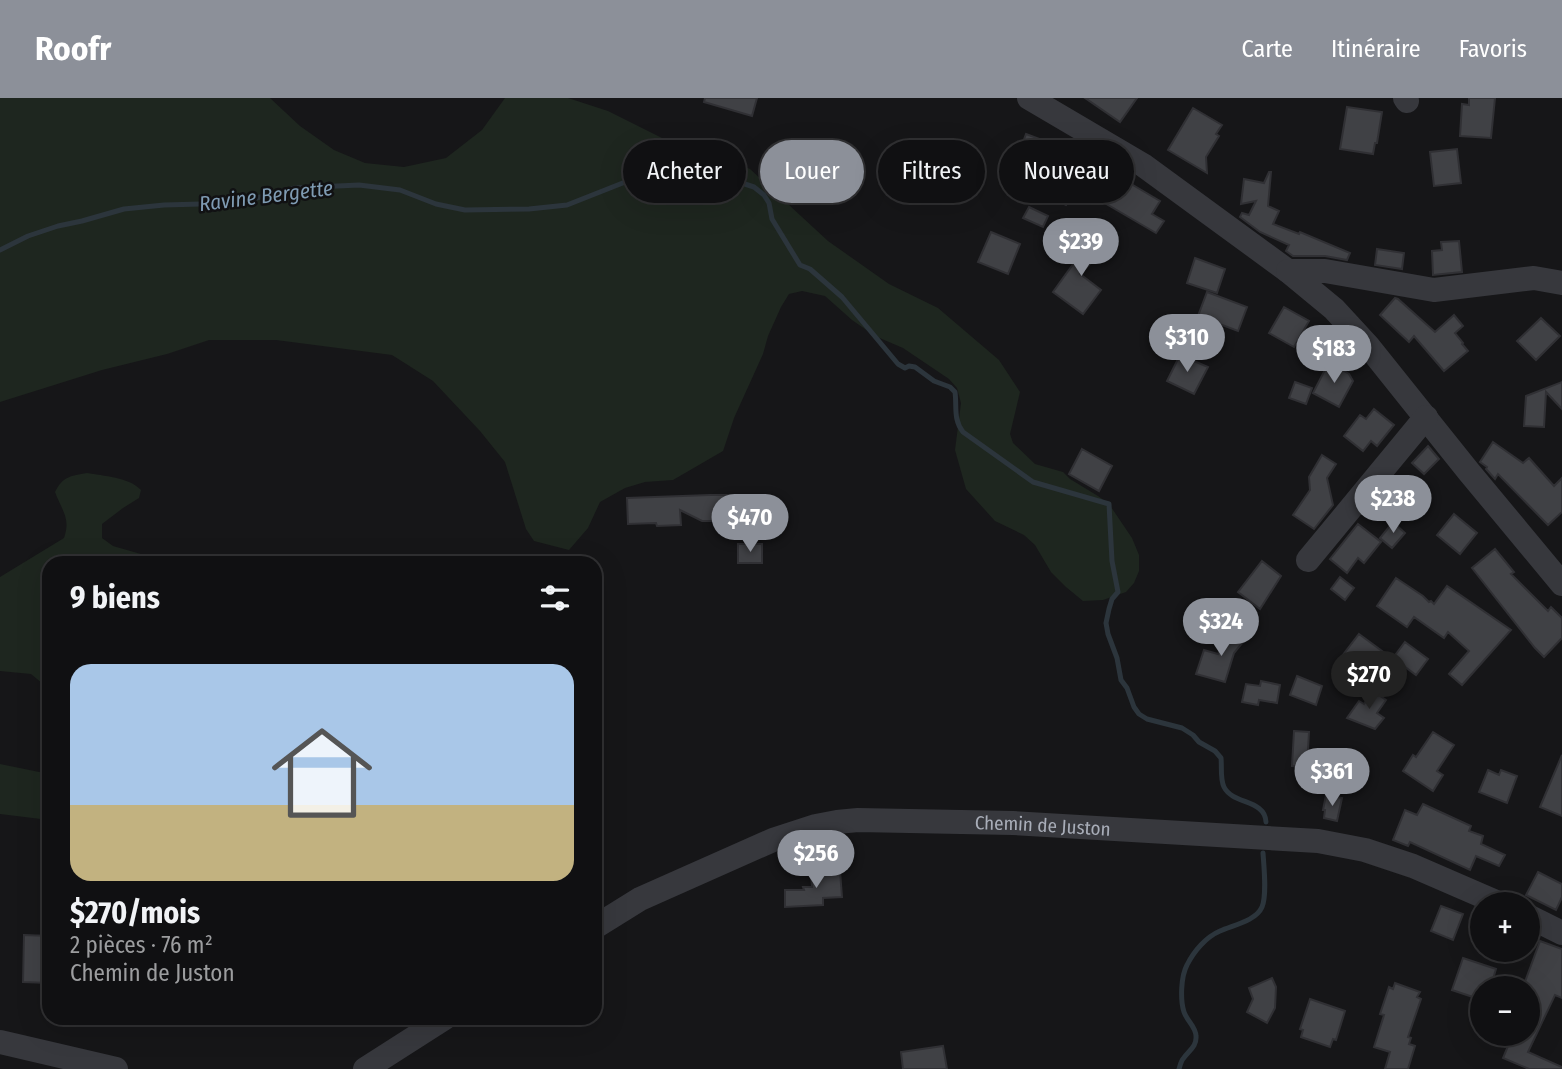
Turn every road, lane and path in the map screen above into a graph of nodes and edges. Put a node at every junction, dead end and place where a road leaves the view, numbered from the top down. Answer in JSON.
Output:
{"nodes":[{"id":1,"x":1029,"y":98,"type":"edge"},
{"id":2,"x":1051,"y":104,"type":"edge"},
{"id":3,"x":1288,"y":271,"type":"junction"},
{"id":4,"x":1562,"y":283,"type":"edge"},
{"id":5,"x":1426,"y":417,"type":"junction"},
{"id":6,"x":1308,"y":560,"type":"dead end"},
{"id":7,"x":1562,"y":584,"type":"edge"},
{"id":8,"x":1473,"y":892,"type":"edge"},
{"id":9,"x":1540,"y":922,"type":"edge"},
{"id":10,"x":602,"y":923,"type":"edge"},
{"id":11,"x":1562,"y":933,"type":"edge"},
{"id":12,"x":434,"y":1025,"type":"edge"},
{"id":13,"x":0,"y":1042,"type":"edge"},
{"id":14,"x":116,"y":1069,"type":"edge"},
{"id":15,"x":365,"y":1069,"type":"edge"}],
"edges":[{"from":1,"to":2,"type":"street"},
{"from":2,"to":3,"type":"street"},
{"from":3,"to":4,"type":"street"},
{"from":3,"to":5,"type":"street"},
{"from":5,"to":6,"type":"street"},
{"from":5,"to":7,"type":"street"},
{"from":8,"to":10,"type":"street","name":"Chemin de Juston"},
{"from":9,"to":11,"type":"street"},
{"from":12,"to":15,"type":"street"},
{"from":13,"to":14,"type":"street"}]}
